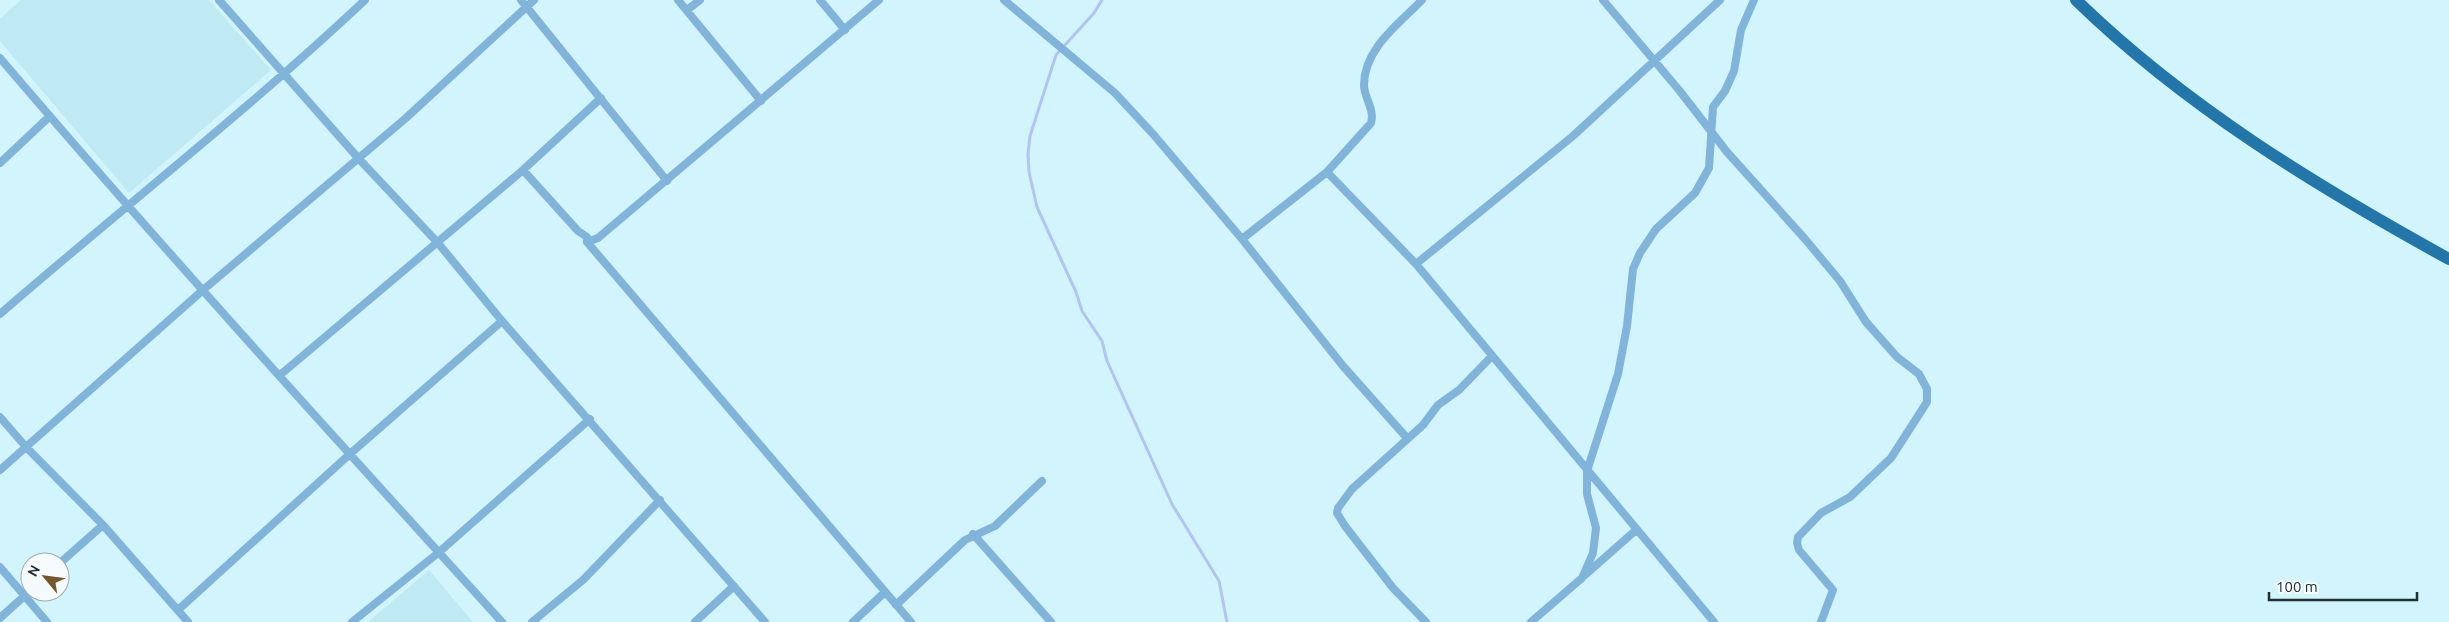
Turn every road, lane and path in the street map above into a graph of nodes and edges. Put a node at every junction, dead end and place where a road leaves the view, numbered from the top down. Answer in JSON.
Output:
{"nodes":[{"id":1,"x":219,"y":0,"type":"edge"},
{"id":2,"x":364,"y":0,"type":"edge"},
{"id":3,"x":521,"y":0,"type":"edge"},
{"id":4,"x":534,"y":0,"type":"edge"},
{"id":5,"x":678,"y":0,"type":"edge"},
{"id":6,"x":700,"y":0,"type":"edge"},
{"id":7,"x":820,"y":0,"type":"edge"},
{"id":8,"x":879,"y":0,"type":"edge"},
{"id":9,"x":1004,"y":0,"type":"edge"},
{"id":10,"x":1422,"y":0,"type":"edge"},
{"id":11,"x":1603,"y":0,"type":"edge"},
{"id":12,"x":1720,"y":0,"type":"edge"},
{"id":13,"x":1754,"y":0,"type":"edge"},
{"id":14,"x":2076,"y":0,"type":"edge"},
{"id":15,"x":527,"y":6,"type":"junction"},
{"id":16,"x":687,"y":10,"type":"junction"},
{"id":17,"x":845,"y":30,"type":"junction"},
{"id":18,"x":0,"y":58,"type":"edge"},
{"id":19,"x":1654,"y":60,"type":"junction"},
{"id":20,"x":285,"y":75,"type":"junction"},
{"id":21,"x":601,"y":98,"type":"junction"},
{"id":22,"x":761,"y":100,"type":"junction"},
{"id":23,"x":50,"y":116,"type":"junction"},
{"id":24,"x":1712,"y":132,"type":"junction"},
{"id":25,"x":359,"y":159,"type":"junction"},
{"id":26,"x":0,"y":163,"type":"edge"},
{"id":27,"x":523,"y":170,"type":"junction"},
{"id":28,"x":1327,"y":172,"type":"junction"},
{"id":29,"x":667,"y":181,"type":"junction"},
{"id":30,"x":128,"y":204,"type":"junction"},
{"id":31,"x":1242,"y":238,"type":"junction"},
{"id":32,"x":587,"y":242,"type":"junction"},
{"id":33,"x":438,"y":243,"type":"junction"},
{"id":34,"x":2449,"y":259,"type":"edge"},
{"id":35,"x":1416,"y":264,"type":"junction"},
{"id":36,"x":203,"y":290,"type":"junction"},
{"id":37,"x":0,"y":314,"type":"edge"},
{"id":38,"x":502,"y":321,"type":"junction"},
{"id":39,"x":1492,"y":356,"type":"junction"},
{"id":40,"x":280,"y":375,"type":"junction"},
{"id":41,"x":0,"y":417,"type":"edge"},
{"id":42,"x":590,"y":418,"type":"junction"},
{"id":43,"x":1407,"y":438,"type":"junction"},
{"id":44,"x":26,"y":447,"type":"junction"},
{"id":45,"x":351,"y":453,"type":"junction"},
{"id":46,"x":0,"y":470,"type":"edge"},
{"id":47,"x":1587,"y":471,"type":"junction"},
{"id":48,"x":1042,"y":481,"type":"dead end"},
{"id":49,"x":660,"y":500,"type":"junction"},
{"id":50,"x":102,"y":525,"type":"junction"},
{"id":51,"x":1636,"y":530,"type":"junction"},
{"id":52,"x":973,"y":534,"type":"junction"},
{"id":53,"x":70,"y":554,"type":"edge"},
{"id":54,"x":438,"y":554,"type":"junction"},
{"id":55,"x":0,"y":567,"type":"edge"},
{"id":56,"x":1582,"y":578,"type":"junction"},
{"id":57,"x":20,"y":586,"type":"edge"},
{"id":58,"x":734,"y":586,"type":"junction"},
{"id":59,"x":886,"y":592,"type":"junction"},
{"id":60,"x":20,"y":599,"type":"edge"},
{"id":61,"x":33,"y":602,"type":"edge"},
{"id":62,"x":896,"y":605,"type":"junction"},
{"id":63,"x":178,"y":610,"type":"junction"},
{"id":64,"x":0,"y":618,"type":"edge"},
{"id":65,"x":47,"y":622,"type":"edge"},
{"id":66,"x":188,"y":622,"type":"edge"},
{"id":67,"x":352,"y":622,"type":"edge"},
{"id":68,"x":502,"y":622,"type":"edge"},
{"id":69,"x":532,"y":622,"type":"edge"},
{"id":70,"x":695,"y":622,"type":"edge"},
{"id":71,"x":765,"y":622,"type":"edge"},
{"id":72,"x":853,"y":622,"type":"edge"},
{"id":73,"x":911,"y":622,"type":"edge"},
{"id":74,"x":1051,"y":622,"type":"edge"},
{"id":75,"x":1426,"y":622,"type":"edge"},
{"id":76,"x":1531,"y":622,"type":"edge"},
{"id":77,"x":1714,"y":622,"type":"edge"},
{"id":78,"x":1821,"y":622,"type":"edge"}],
"edges":[{"from":1,"to":20,"type":"street"},
{"from":2,"to":20,"type":"street"},
{"from":3,"to":15,"type":"street"},
{"from":4,"to":15,"type":"street"},
{"from":5,"to":16,"type":"street"},
{"from":6,"to":16,"type":"street"},
{"from":7,"to":17,"type":"street"},
{"from":8,"to":17,"type":"street"},
{"from":9,"to":31,"type":"street"},
{"from":10,"to":28,"type":"street"},
{"from":11,"to":19,"type":"street"},
{"from":12,"to":19,"type":"street"},
{"from":13,"to":24,"type":"street"},
{"from":14,"to":34,"type":"highway"},
{"from":15,"to":21,"type":"street"},
{"from":15,"to":25,"type":"street"},
{"from":16,"to":22,"type":"street"},
{"from":17,"to":22,"type":"street"},
{"from":18,"to":23,"type":"street"},
{"from":19,"to":24,"type":"street"},
{"from":19,"to":35,"type":"street"},
{"from":20,"to":25,"type":"street"},
{"from":20,"to":30,"type":"street"},
{"from":21,"to":27,"type":"street"},
{"from":21,"to":29,"type":"street"},
{"from":22,"to":29,"type":"street"},
{"from":23,"to":26,"type":"street"},
{"from":23,"to":30,"type":"street"},
{"from":24,"to":47,"type":"street"},
{"from":24,"to":78,"type":"street"},
{"from":25,"to":33,"type":"street"},
{"from":25,"to":36,"type":"street"},
{"from":27,"to":32,"type":"street"},
{"from":27,"to":33,"type":"street"},
{"from":28,"to":31,"type":"street"},
{"from":28,"to":35,"type":"street"},
{"from":29,"to":32,"type":"street"},
{"from":30,"to":36,"type":"street"},
{"from":30,"to":37,"type":"street"},
{"from":31,"to":43,"type":"street"},
{"from":32,"to":59,"type":"street"},
{"from":33,"to":38,"type":"street"},
{"from":33,"to":40,"type":"street"},
{"from":35,"to":39,"type":"street"},
{"from":36,"to":40,"type":"street"},
{"from":36,"to":44,"type":"street"},
{"from":38,"to":42,"type":"street"},
{"from":38,"to":45,"type":"street"},
{"from":39,"to":43,"type":"street"},
{"from":39,"to":47,"type":"street"},
{"from":40,"to":45,"type":"street"},
{"from":41,"to":44,"type":"street"},
{"from":42,"to":49,"type":"street"},
{"from":42,"to":54,"type":"street"},
{"from":43,"to":75,"type":"street"},
{"from":44,"to":46,"type":"street"},
{"from":44,"to":50,"type":"street"},
{"from":45,"to":54,"type":"street"},
{"from":45,"to":63,"type":"street"},
{"from":47,"to":51,"type":"street"},
{"from":47,"to":56,"type":"street"},
{"from":48,"to":52,"type":"street"},
{"from":49,"to":58,"type":"street"},
{"from":49,"to":69,"type":"street"},
{"from":50,"to":53,"type":"street"},
{"from":50,"to":63,"type":"street"},
{"from":51,"to":56,"type":"street"},
{"from":51,"to":77,"type":"street"},
{"from":52,"to":62,"type":"street"},
{"from":52,"to":74,"type":"street"},
{"from":54,"to":67,"type":"street"},
{"from":54,"to":68,"type":"street"},
{"from":55,"to":57,"type":"street"},
{"from":56,"to":76,"type":"street"},
{"from":58,"to":70,"type":"street"},
{"from":58,"to":71,"type":"street"},
{"from":59,"to":62,"type":"street"},
{"from":59,"to":72,"type":"street"},
{"from":60,"to":64,"type":"street"},
{"from":61,"to":65,"type":"street"},
{"from":62,"to":73,"type":"street"},
{"from":63,"to":66,"type":"street"}]}
